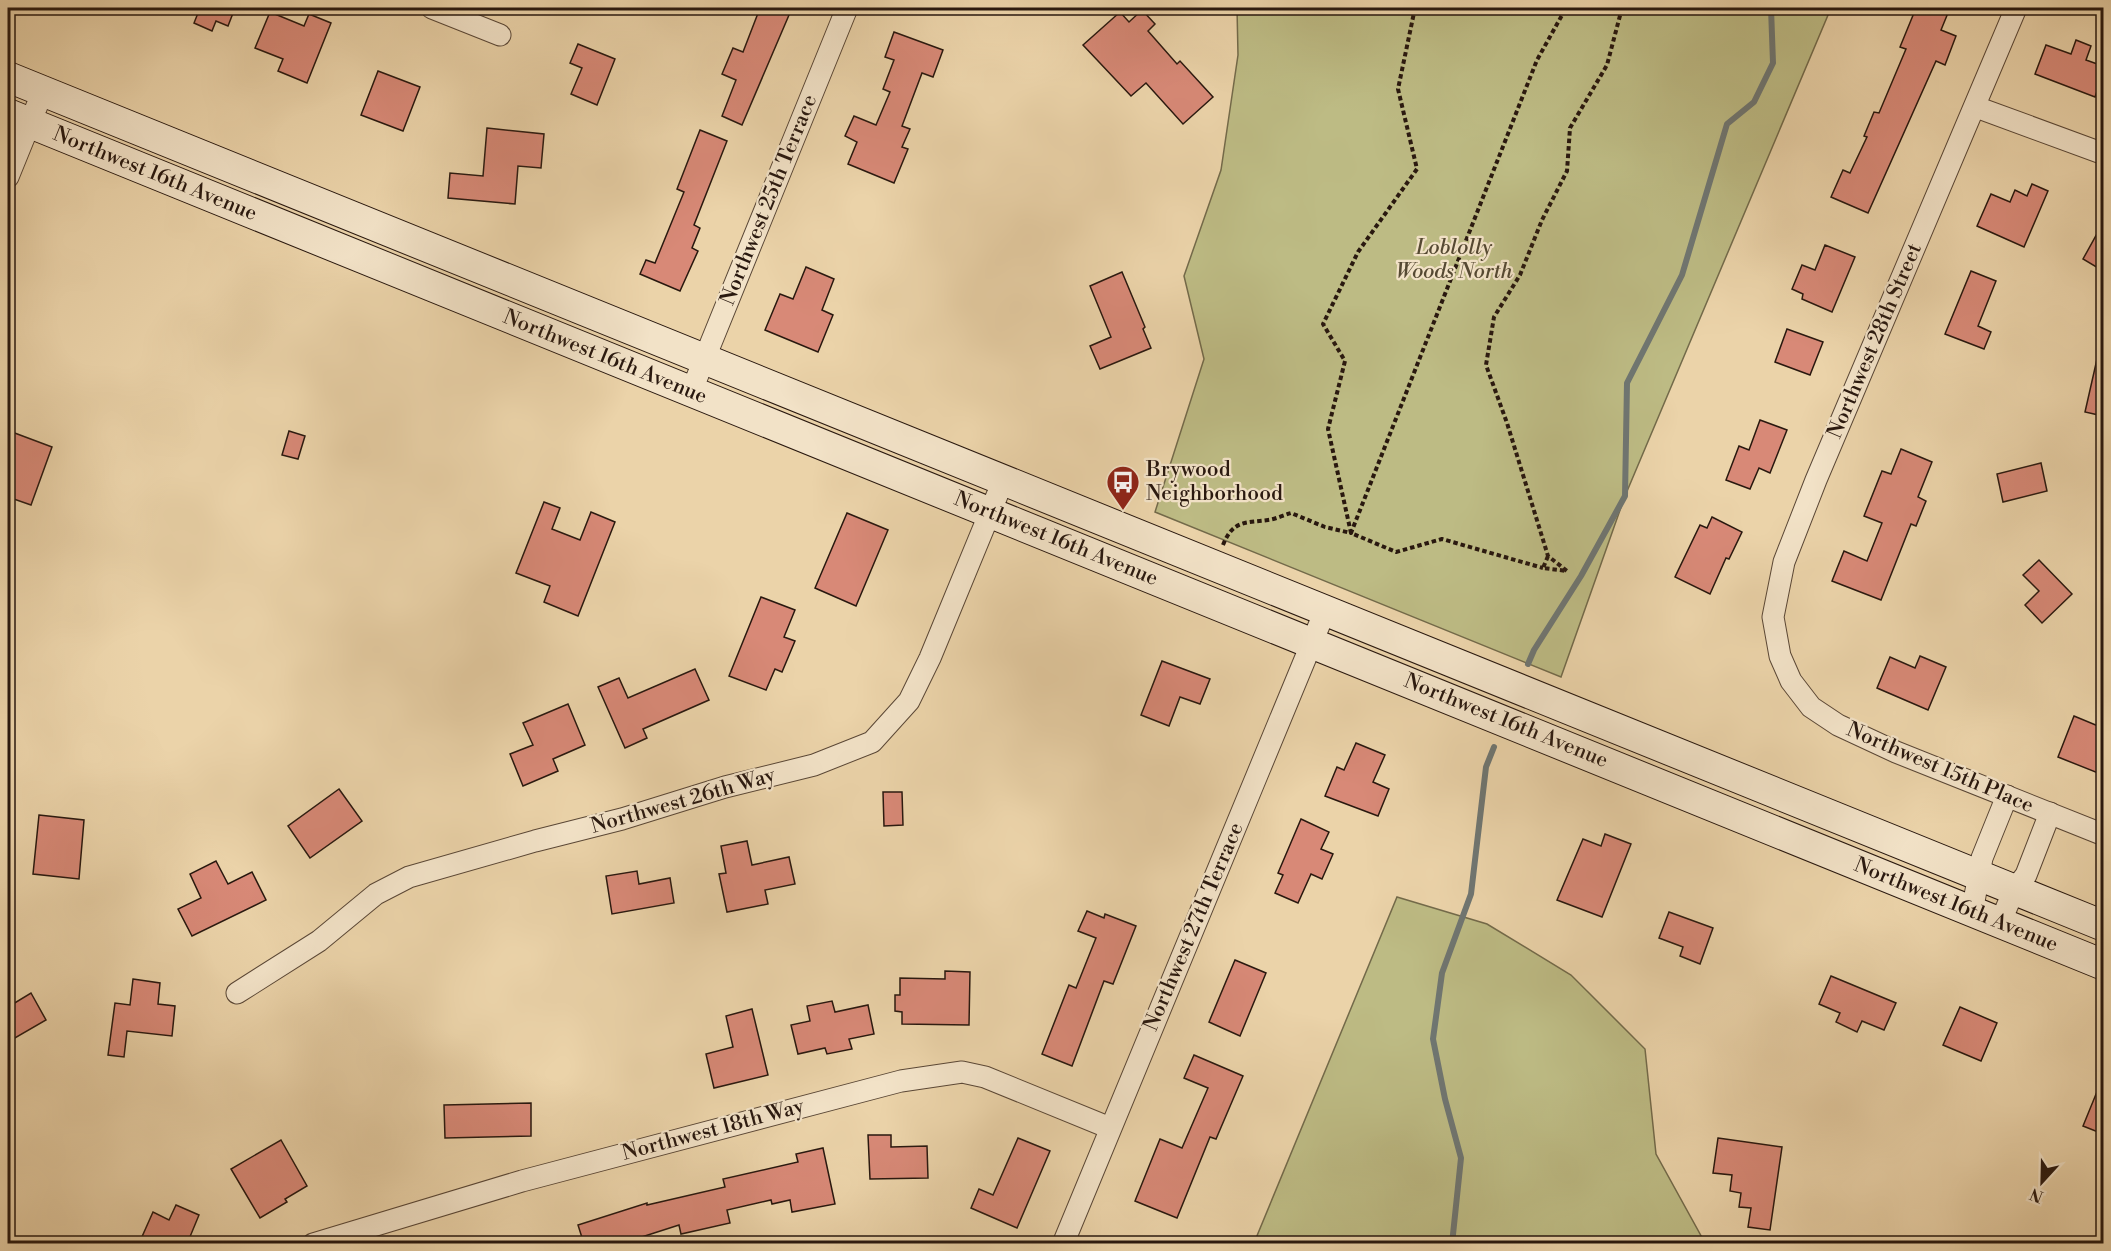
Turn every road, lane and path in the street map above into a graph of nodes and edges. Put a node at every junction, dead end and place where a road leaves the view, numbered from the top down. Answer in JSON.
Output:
{"nodes":[{"id":1,"x":432,"y":8,"type":"edge"},
{"id":2,"x":847,"y":8,"type":"edge"},
{"id":3,"x":1415,"y":8,"type":"edge"},
{"id":4,"x":1566,"y":8,"type":"edge"},
{"id":5,"x":1622,"y":8,"type":"edge"},
{"id":6,"x":2016,"y":8,"type":"edge"},
{"id":7,"x":500,"y":35,"type":"dead end"},
{"id":8,"x":8,"y":76,"type":"edge"},
{"id":9,"x":43,"y":91,"type":"junction"},
{"id":10,"x":1976,"y":107,"type":"junction"},
{"id":11,"x":19,"y":119,"type":"edge"},
{"id":12,"x":2103,"y":154,"type":"edge"},
{"id":13,"x":8,"y":177,"type":"edge"},
{"id":14,"x":378,"y":227,"type":"junction"},
{"id":15,"x":365,"y":260,"type":"junction"},
{"id":16,"x":704,"y":359,"type":"junction"},
{"id":17,"x":691,"y":392,"type":"junction"},
{"id":18,"x":1003,"y":481,"type":"junction"},
{"id":19,"x":990,"y":512,"type":"junction"},
{"id":20,"x":1351,"y":533,"type":"junction"},
{"id":21,"x":1221,"y":550,"type":"dead end"},
{"id":22,"x":1548,"y":556,"type":"junction"},
{"id":23,"x":1544,"y":568,"type":"junction"},
{"id":24,"x":1325,"y":611,"type":"junction"},
{"id":25,"x":1313,"y":643,"type":"junction"},
{"id":26,"x":1791,"y":681,"type":"joint"},
{"id":27,"x":1660,"y":747,"type":"junction"},
{"id":28,"x":1648,"y":779,"type":"junction"},
{"id":29,"x":2007,"y":796,"type":"junction"},
{"id":30,"x":2050,"y":813,"type":"junction"},
{"id":31,"x":2103,"y":835,"type":"edge"},
{"id":32,"x":1978,"y":875,"type":"junction"},
{"id":33,"x":2014,"y":890,"type":"junction"},
{"id":34,"x":1972,"y":912,"type":"junction"},
{"id":35,"x":2000,"y":923,"type":"junction"},
{"id":36,"x":2103,"y":926,"type":"edge"},
{"id":37,"x":2103,"y":964,"type":"edge"},
{"id":38,"x":237,"y":993,"type":"dead end"},
{"id":39,"x":1110,"y":1128,"type":"junction"},
{"id":40,"x":313,"y":1244,"type":"edge"},
{"id":41,"x":1063,"y":1244,"type":"edge"}],
"edges":[{"from":1,"to":7,"type":"street"},
{"from":2,"to":16,"type":"street","name":"Northwest 25th Terrace"},
{"from":3,"to":20,"type":"path"},
{"from":4,"to":20,"type":"path"},
{"from":5,"to":22,"type":"path"},
{"from":6,"to":10,"type":"street","name":"Northwest 28th Street"},
{"from":8,"to":9,"type":"main road","name":"Northwest 16th Avenue"},
{"from":9,"to":11,"type":"street"},
{"from":9,"to":14,"type":"main road","name":"Northwest 16th Avenue"},
{"from":10,"to":12,"type":"street"},
{"from":10,"to":26,"type":"street","name":"Northwest 28th Street"},
{"from":11,"to":13,"type":"street"},
{"from":11,"to":15,"type":"main road","name":"Northwest 16th Avenue"},
{"from":14,"to":15,"type":"main road"},
{"from":14,"to":16,"type":"main road","name":"Northwest 16th Avenue"},
{"from":15,"to":17,"type":"main road","name":"Northwest 16th Avenue"},
{"from":16,"to":17,"type":"street","name":"Northwest 25th Terrace"},
{"from":16,"to":18,"type":"main road","name":"Northwest 16th Avenue"},
{"from":17,"to":19,"type":"main road","name":"Northwest 16th Avenue"},
{"from":18,"to":19,"type":"street","name":"Northwest 26th Way"},
{"from":18,"to":24,"type":"main road","name":"Northwest 16th Avenue"},
{"from":19,"to":25,"type":"main road","name":"Northwest 16th Avenue"},
{"from":19,"to":38,"type":"street","name":"Northwest 26th Way"},
{"from":20,"to":21,"type":"path"},
{"from":20,"to":23,"type":"path"},
{"from":22,"to":23,"type":"path"},
{"from":22,"to":23,"type":"path"},
{"from":24,"to":25,"type":"street","name":"Northwest 27th Terrace"},
{"from":24,"to":27,"type":"main road","name":"Northwest 16th Avenue"},
{"from":25,"to":28,"type":"main road","name":"Northwest 16th Avenue"},
{"from":25,"to":39,"type":"street","name":"Northwest 27th Terrace"},
{"from":26,"to":29,"type":"street","name":"Northwest 15th Place"},
{"from":27,"to":28,"type":"main road"},
{"from":27,"to":32,"type":"main road","name":"Northwest 16th Avenue"},
{"from":28,"to":34,"type":"main road","name":"Northwest 16th Avenue"},
{"from":29,"to":30,"type":"street","name":"Northwest 15th Place"},
{"from":29,"to":32,"type":"street"},
{"from":30,"to":31,"type":"street","name":"Northwest 15th Place"},
{"from":30,"to":33,"type":"street"},
{"from":32,"to":33,"type":"main road","name":"Northwest 16th Avenue"},
{"from":32,"to":34,"type":"street"},
{"from":33,"to":35,"type":"street"},
{"from":33,"to":36,"type":"main road","name":"Northwest 16th Avenue"},
{"from":34,"to":35,"type":"main road","name":"Northwest 16th Avenue"},
{"from":35,"to":37,"type":"main road","name":"Northwest 16th Avenue"},
{"from":39,"to":40,"type":"street","name":"Northwest 18th Way"},
{"from":39,"to":41,"type":"street","name":"Northwest 27th Terrace"}]}
